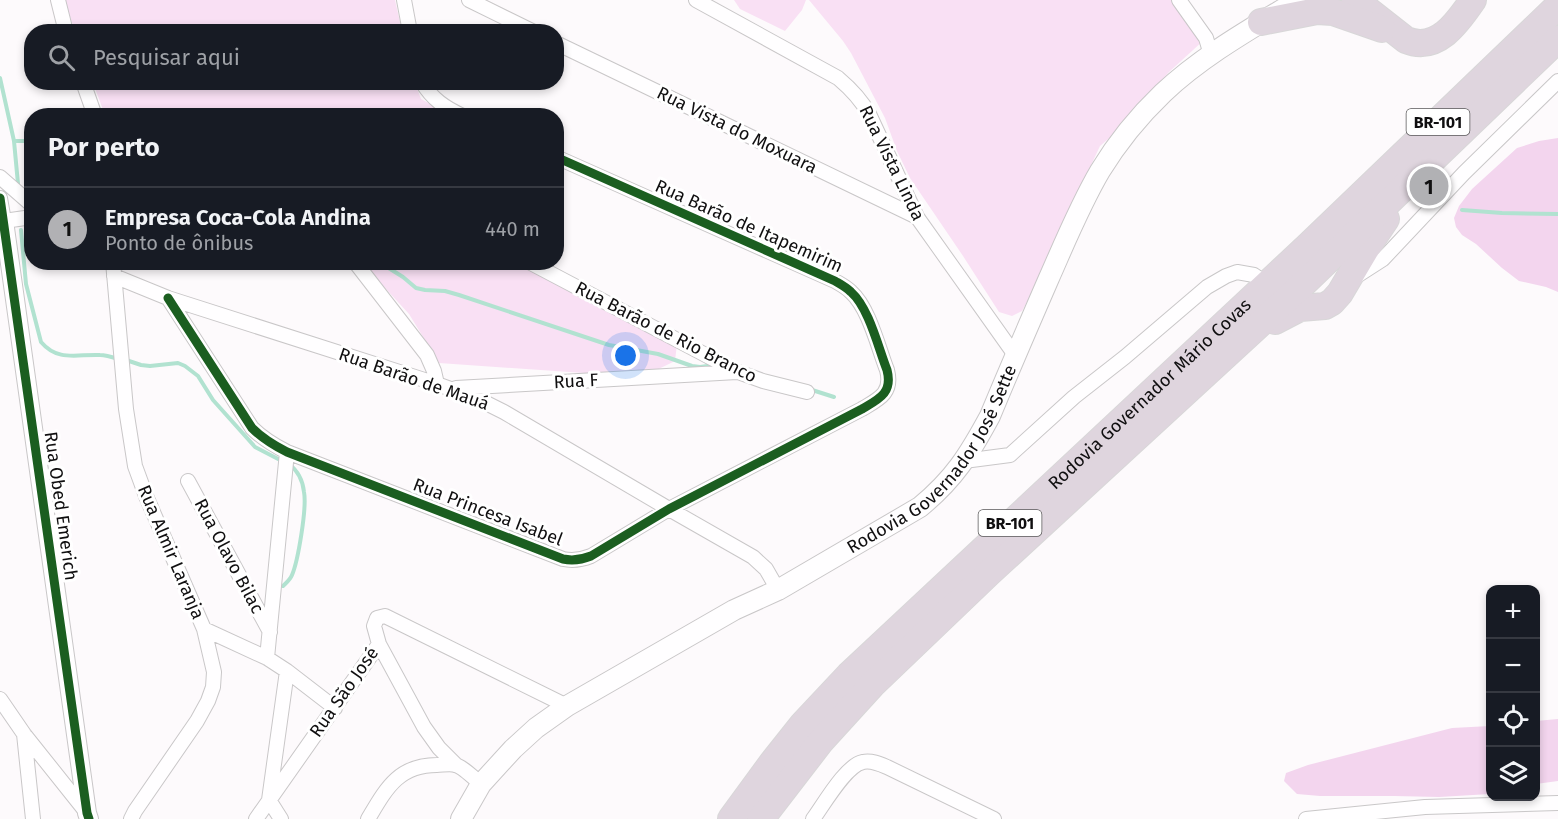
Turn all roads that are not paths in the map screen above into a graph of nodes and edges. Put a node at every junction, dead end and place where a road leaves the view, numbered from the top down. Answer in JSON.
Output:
{"nodes":[{"id":1,"x":58,"y":0,"type":"edge"},
{"id":2,"x":404,"y":0,"type":"edge"},
{"id":3,"x":469,"y":0,"type":"edge"},
{"id":4,"x":696,"y":0,"type":"edge"},
{"id":5,"x":1179,"y":0,"type":"edge"},
{"id":6,"x":1298,"y":0,"type":"edge"},
{"id":7,"x":1355,"y":0,"type":"edge"},
{"id":8,"x":1386,"y":0,"type":"edge"},
{"id":9,"x":1473,"y":0,"type":"edge"},
{"id":10,"x":1540,"y":2,"type":"edge"},
{"id":11,"x":1261,"y":22,"type":"junction"},
{"id":12,"x":64,"y":24,"type":"edge"},
{"id":13,"x":408,"y":24,"type":"edge"},
{"id":14,"x":518,"y":24,"type":"edge"},
{"id":15,"x":1558,"y":27,"type":"edge"},
{"id":16,"x":1396,"y":32,"type":"junction"},
{"id":17,"x":1558,"y":39,"type":"edge"},
{"id":18,"x":564,"y":47,"type":"edge"},
{"id":19,"x":1211,"y":55,"type":"junction"},
{"id":20,"x":1558,"y":81,"type":"edge"},
{"id":21,"x":86,"y":90,"type":"edge"},
{"id":22,"x":427,"y":90,"type":"edge"},
{"id":23,"x":1492,"y":102,"type":"junction"},
{"id":24,"x":92,"y":108,"type":"edge"},
{"id":25,"x":446,"y":108,"type":"edge"},
{"id":26,"x":564,"y":161,"type":"edge"},
{"id":27,"x":1419,"y":172,"type":"junction"},
{"id":28,"x":0,"y":177,"type":"edge"},
{"id":29,"x":0,"y":198,"type":"edge"},
{"id":30,"x":24,"y":198,"type":"edge"},
{"id":31,"x":917,"y":217,"type":"junction"},
{"id":32,"x":24,"y":218,"type":"edge"},
{"id":33,"x":2,"y":222,"type":"edge"},
{"id":34,"x":1308,"y":246,"type":"junction"},
{"id":35,"x":1374,"y":254,"type":"junction"},
{"id":36,"x":113,"y":270,"type":"edge"},
{"id":37,"x":115,"y":270,"type":"edge"},
{"id":38,"x":361,"y":270,"type":"edge"},
{"id":39,"x":544,"y":270,"type":"edge"},
{"id":40,"x":1267,"y":284,"type":"junction"},
{"id":41,"x":1307,"y":296,"type":"junction"},
{"id":42,"x":168,"y":298,"type":"junction"},
{"id":43,"x":1015,"y":355,"type":"junction"},
{"id":44,"x":738,"y":372,"type":"junction"},
{"id":45,"x":437,"y":384,"type":"junction"},
{"id":46,"x":451,"y":389,"type":"junction"},
{"id":47,"x":807,"y":392,"type":"dead end"},
{"id":48,"x":879,"y":399,"type":"joint"},
{"id":49,"x":287,"y":452,"type":"junction"},
{"id":50,"x":963,"y":461,"type":"junction"},
{"id":51,"x":188,"y":481,"type":"dead end"},
{"id":52,"x":669,"y":509,"type":"junction"},
{"id":53,"x":778,"y":590,"type":"junction"},
{"id":54,"x":204,"y":629,"type":"junction"},
{"id":55,"x":270,"y":632,"type":"junction"},
{"id":56,"x":379,"y":644,"type":"junction"},
{"id":57,"x":267,"y":658,"type":"junction"},
{"id":58,"x":287,"y":671,"type":"junction"},
{"id":59,"x":0,"y":699,"type":"edge"},
{"id":60,"x":567,"y":706,"type":"junction"},
{"id":61,"x":334,"y":708,"type":"junction"},
{"id":62,"x":24,"y":734,"type":"junction"},
{"id":63,"x":456,"y":765,"type":"junction"},
{"id":64,"x":481,"y":784,"type":"junction"},
{"id":65,"x":269,"y":800,"type":"junction"},
{"id":66,"x":1558,"y":803,"type":"edge"},
{"id":67,"x":88,"y":816,"type":"edge"},
{"id":68,"x":33,"y":819,"type":"edge"},
{"id":69,"x":132,"y":819,"type":"edge"},
{"id":70,"x":256,"y":819,"type":"edge"},
{"id":71,"x":281,"y":819,"type":"edge"},
{"id":72,"x":368,"y":819,"type":"edge"},
{"id":73,"x":461,"y":819,"type":"edge"},
{"id":74,"x":731,"y":819,"type":"edge"},
{"id":75,"x":761,"y":819,"type":"edge"},
{"id":76,"x":813,"y":819,"type":"edge"},
{"id":77,"x":994,"y":819,"type":"edge"},
{"id":78,"x":1306,"y":819,"type":"edge"}],
"edges":[{"from":1,"to":12,"type":"street"},
{"from":2,"to":13,"type":"street"},
{"from":3,"to":14,"type":"street"},
{"from":4,"to":31,"type":"street","name":"Rua Vista Linda"},
{"from":5,"to":19,"type":"street"},
{"from":6,"to":11,"type":"main road","name":"Rodovia Governador José Sette"},
{"from":7,"to":16,"type":"highway"},
{"from":8,"to":16,"type":"highway"},
{"from":9,"to":16,"type":"highway"},
{"from":10,"to":34,"type":"highway","name":"Rodovia Governador Mário Covas","number":"BR-101"},
{"from":11,"to":16,"type":"highway"},
{"from":11,"to":19,"type":"main road","name":"Rodovia Governador José Sette"},
{"from":15,"to":23,"type":"highway"},
{"from":17,"to":23,"type":"highway","name":"Rodovia Governador Mário Covas","number":"BR-101"},
{"from":18,"to":31,"type":"street","name":"Rua Vista do Moxuara"},
{"from":19,"to":43,"type":"main road","name":"Rodovia Governador José Sette"},
{"from":20,"to":35,"type":"street"},
{"from":21,"to":24,"type":"street"},
{"from":22,"to":25,"type":"street"},
{"from":23,"to":27,"type":"highway","name":"Rodovia Governador Mário Covas","number":"BR-101"},
{"from":26,"to":48,"type":"street","name":"Rua Barão de Itapemirim"},
{"from":27,"to":35,"type":"highway"},
{"from":27,"to":41,"type":"highway","name":"Rodovia Governador Mário Covas","number":"BR-101"},
{"from":28,"to":30,"type":"street"},
{"from":29,"to":33,"type":"street","name":"Rua Obed Emerich"},
{"from":31,"to":43,"type":"street","name":"Rua Vista Linda"},
{"from":32,"to":33,"type":"street"},
{"from":33,"to":67,"type":"street","name":"Rua Obed Emerich"},
{"from":34,"to":40,"type":"highway","name":"Rodovia Governador Mário Covas","number":"BR-101"},
{"from":34,"to":41,"type":"highway"},
{"from":35,"to":41,"type":"highway"},
{"from":36,"to":54,"type":"street","name":"Rua Almir Laranja"},
{"from":37,"to":42,"type":"street","name":"Rua Barão de Mauá"},
{"from":38,"to":45,"type":"street"},
{"from":39,"to":44,"type":"street","name":"Rua Barão de Rio Branco"},
{"from":40,"to":50,"type":"street"},
{"from":40,"to":74,"type":"highway","name":"Rodovia Governador Mário Covas","number":"BR-101"},
{"from":41,"to":75,"type":"highway","name":"Rodovia Governador Mário Covas","number":"BR-101"},
{"from":42,"to":45,"type":"street","name":"Rua Barão de Mauá"},
{"from":42,"to":49,"type":"street","name":"Rua Princesa Isabel"},
{"from":43,"to":50,"type":"main road","name":"Rodovia Governador José Sette"},
{"from":44,"to":46,"type":"street","name":"Rua F"},
{"from":44,"to":47,"type":"street","name":"Rua Barão de Rio Branco"},
{"from":45,"to":46,"type":"street","name":"Rua Barão de Mauá"},
{"from":46,"to":52,"type":"street","name":"Rua Barão de Mauá"},
{"from":48,"to":52,"type":"street","name":"Rua Princesa Isabel"},
{"from":49,"to":52,"type":"street","name":"Rua Princesa Isabel"},
{"from":49,"to":55,"type":"street"},
{"from":50,"to":53,"type":"main road","name":"Rodovia Governador José Sette"},
{"from":51,"to":55,"type":"street","name":"Rua Olavo Bilac"},
{"from":52,"to":53,"type":"street","name":"Rua Barão de Mauá"},
{"from":53,"to":60,"type":"main road","name":"Rodovia Governador José Sette"},
{"from":54,"to":57,"type":"street"},
{"from":54,"to":69,"type":"street","name":"Rua Almir Laranja"},
{"from":55,"to":57,"type":"street"},
{"from":56,"to":60,"type":"street","name":"Rua São José"},
{"from":56,"to":61,"type":"street","name":"Rua São José"},
{"from":56,"to":63,"type":"street"},
{"from":57,"to":58,"type":"street"},
{"from":58,"to":61,"type":"street"},
{"from":58,"to":65,"type":"street"},
{"from":59,"to":62,"type":"street"},
{"from":60,"to":64,"type":"main road","name":"Rodovia Governador José Sette"},
{"from":61,"to":65,"type":"street","name":"Rua São José"},
{"from":62,"to":67,"type":"street"},
{"from":62,"to":68,"type":"street"},
{"from":63,"to":64,"type":"street"},
{"from":63,"to":72,"type":"street"},
{"from":64,"to":73,"type":"main road","name":"Rodovia Governador José Sette"},
{"from":65,"to":70,"type":"street","name":"Rua São José"},
{"from":65,"to":71,"type":"street"},
{"from":66,"to":78,"type":"street"},
{"from":76,"to":77,"type":"street"}]}
